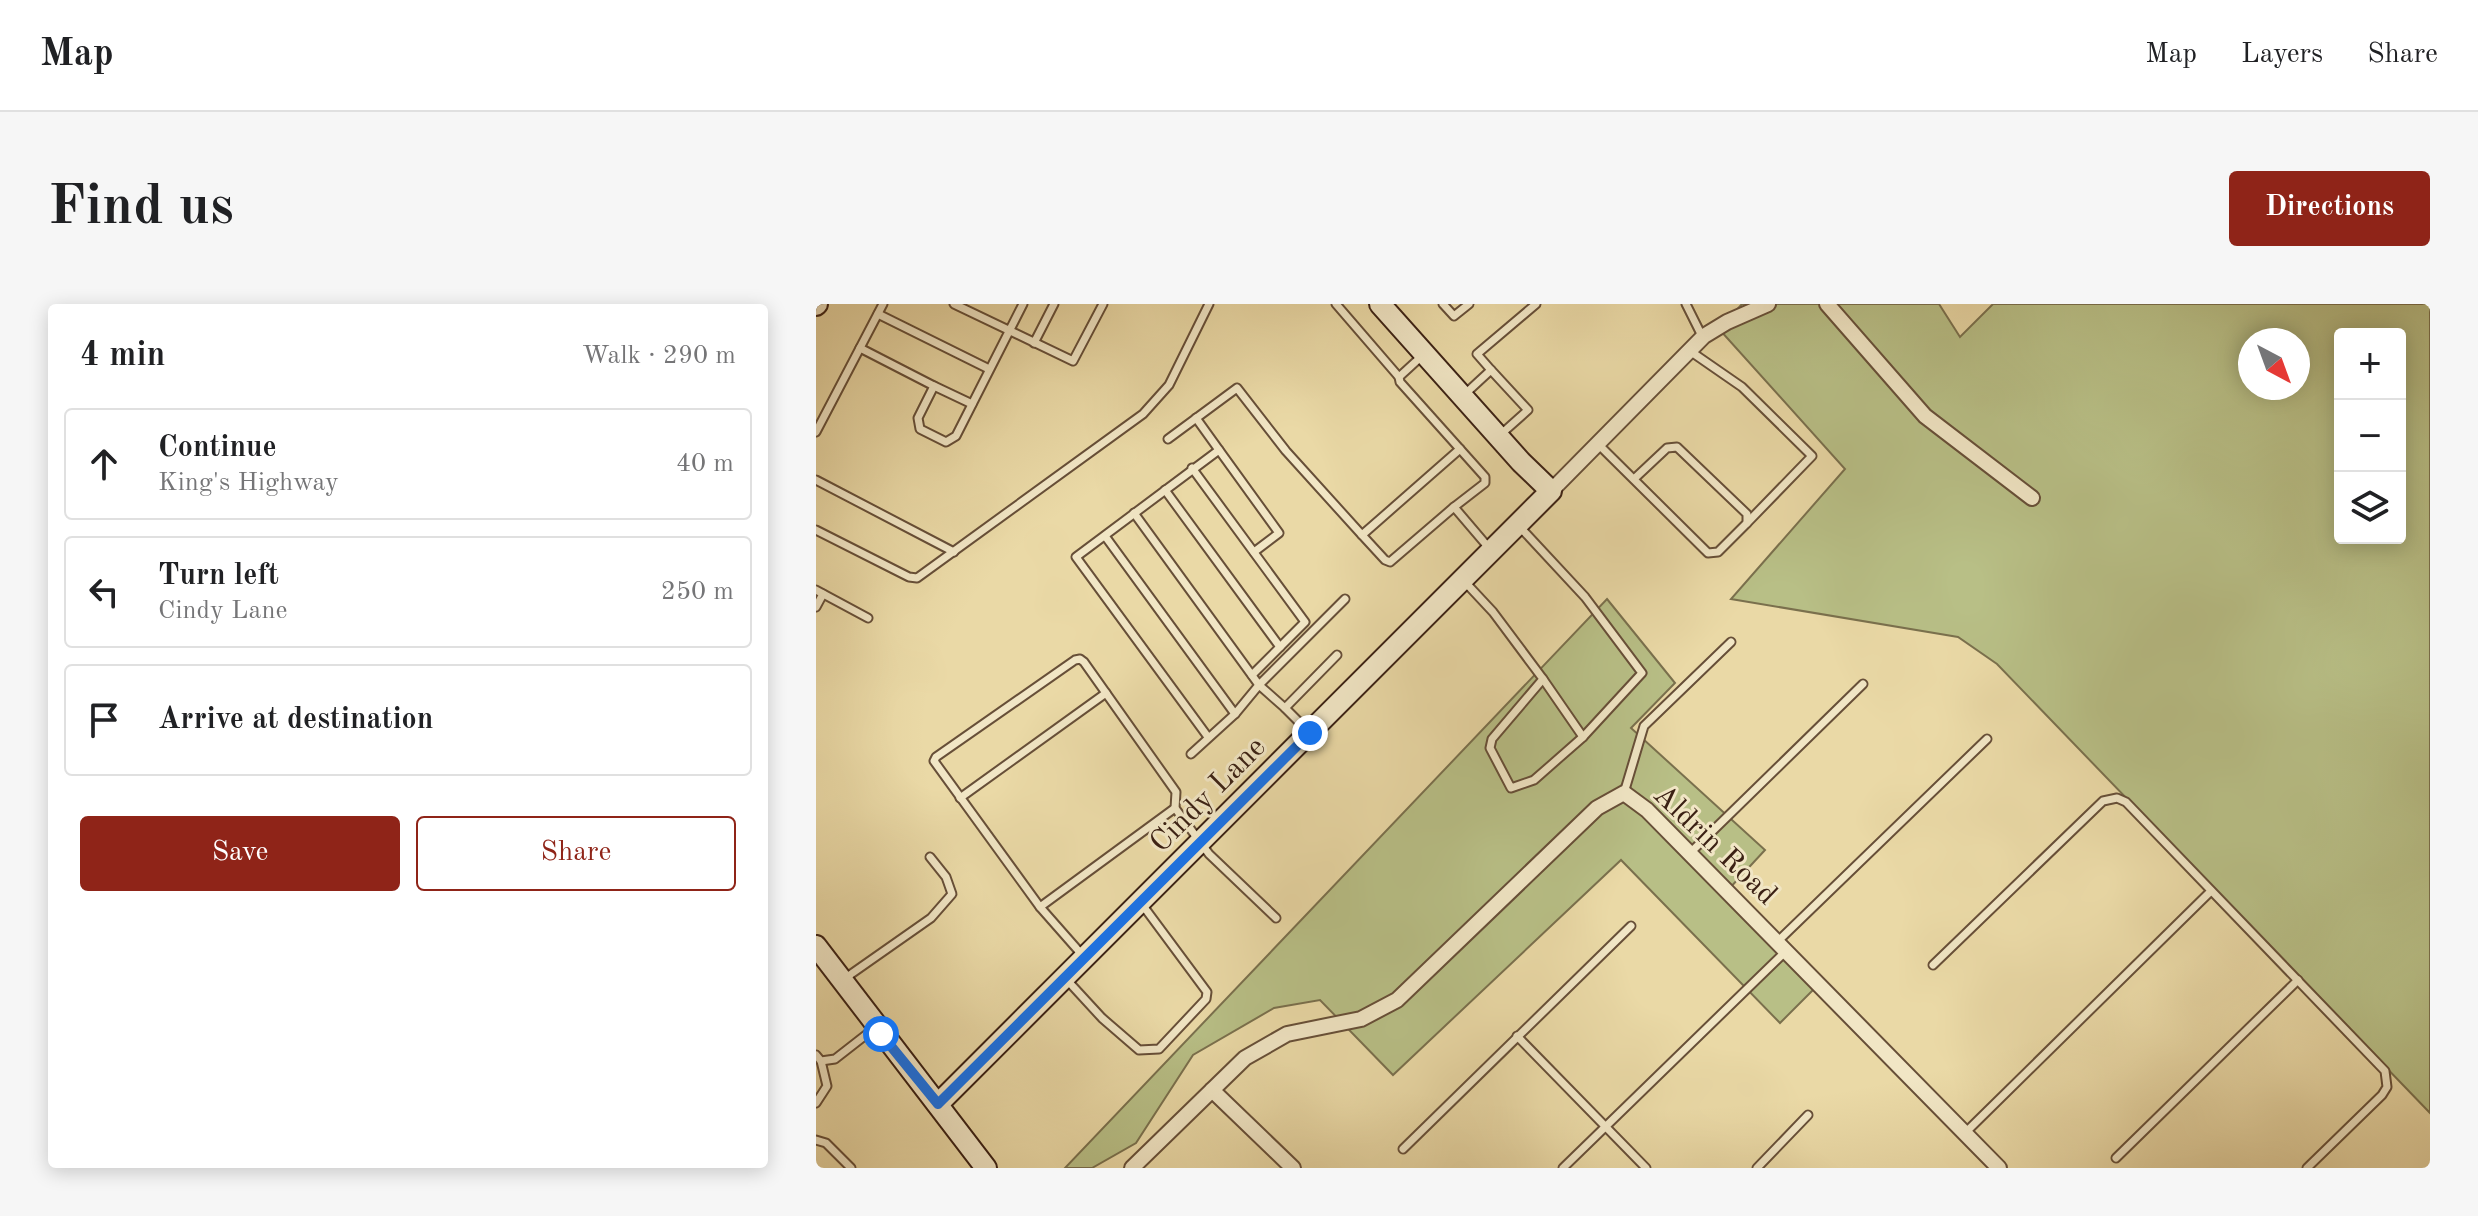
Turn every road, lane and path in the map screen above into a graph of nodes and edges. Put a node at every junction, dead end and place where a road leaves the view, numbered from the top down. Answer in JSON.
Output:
{"nodes":[{"id":1,"x":883,"y":304,"type":"edge"},
{"id":2,"x":954,"y":304,"type":"edge"},
{"id":3,"x":1023,"y":304,"type":"edge"},
{"id":4,"x":1054,"y":304,"type":"edge"},
{"id":5,"x":1103,"y":304,"type":"edge"},
{"id":6,"x":1209,"y":304,"type":"edge"},
{"id":7,"x":1336,"y":304,"type":"edge"},
{"id":8,"x":1380,"y":304,"type":"edge"},
{"id":9,"x":1443,"y":304,"type":"edge"},
{"id":10,"x":1469,"y":304,"type":"edge"},
{"id":11,"x":1536,"y":304,"type":"edge"},
{"id":12,"x":1686,"y":304,"type":"edge"},
{"id":13,"x":1768,"y":304,"type":"edge"},
{"id":14,"x":1827,"y":304,"type":"edge"},
{"id":15,"x":878,"y":314,"type":"junction"},
{"id":16,"x":1009,"y":332,"type":"junction"},
{"id":17,"x":1703,"y":338,"type":"junction"},
{"id":18,"x":1034,"y":343,"type":"junction"},
{"id":19,"x":860,"y":348,"type":"junction"},
{"id":20,"x":1690,"y":351,"type":"junction"},
{"id":21,"x":1425,"y":354,"type":"junction"},
{"id":22,"x":989,"y":369,"type":"junction"},
{"id":23,"x":1491,"y":370,"type":"junction"},
{"id":24,"x":1399,"y":377,"type":"junction"},
{"id":25,"x":934,"y":386,"type":"junction"},
{"id":26,"x":1462,"y":396,"type":"junction"},
{"id":27,"x":972,"y":404,"type":"junction"},
{"id":28,"x":1196,"y":418,"type":"junction"},
{"id":29,"x":816,"y":432,"type":"edge"},
{"id":30,"x":1499,"y":437,"type":"junction"},
{"id":31,"x":1168,"y":439,"type":"dead end"},
{"id":32,"x":1597,"y":443,"type":"junction"},
{"id":33,"x":1460,"y":449,"type":"junction"},
{"id":34,"x":1219,"y":450,"type":"junction"},
{"id":35,"x":1192,"y":468,"type":"junction"},
{"id":36,"x":1634,"y":479,"type":"junction"},
{"id":37,"x":816,"y":480,"type":"edge"},
{"id":38,"x":1165,"y":490,"type":"junction"},
{"id":39,"x":1551,"y":491,"type":"junction"},
{"id":40,"x":2032,"y":498,"type":"dead end"},
{"id":41,"x":1454,"y":507,"type":"junction"},
{"id":42,"x":1134,"y":513,"type":"junction"},
{"id":43,"x":1747,"y":523,"type":"junction"},
{"id":44,"x":1518,"y":524,"type":"junction"},
{"id":45,"x":816,"y":530,"type":"edge"},
{"id":46,"x":1362,"y":535,"type":"junction"},
{"id":47,"x":1105,"y":536,"type":"junction"},
{"id":48,"x":1492,"y":550,"type":"junction"},
{"id":49,"x":954,"y":552,"type":"junction"},
{"id":50,"x":1254,"y":552,"type":"junction"},
{"id":51,"x":1463,"y":580,"type":"junction"},
{"id":52,"x":819,"y":592,"type":"edge"},
{"id":53,"x":1345,"y":599,"type":"dead end"},
{"id":54,"x":816,"y":607,"type":"edge"},
{"id":55,"x":868,"y":618,"type":"dead end"},
{"id":56,"x":1731,"y":642,"type":"dead end"},
{"id":57,"x":1280,"y":647,"type":"junction"},
{"id":58,"x":1337,"y":655,"type":"dead end"},
{"id":59,"x":1252,"y":675,"type":"junction"},
{"id":60,"x":1543,"y":679,"type":"junction"},
{"id":61,"x":1863,"y":684,"type":"dead end"},
{"id":62,"x":1259,"y":685,"type":"junction"},
{"id":63,"x":1106,"y":693,"type":"junction"},
{"id":64,"x":1285,"y":708,"type":"junction"},
{"id":65,"x":1235,"y":714,"type":"junction"},
{"id":66,"x":1310,"y":733,"type":"junction"},
{"id":67,"x":1208,"y":737,"type":"junction"},
{"id":68,"x":1583,"y":737,"type":"junction"},
{"id":69,"x":1987,"y":739,"type":"dead end"},
{"id":70,"x":1191,"y":754,"type":"dead end"},
{"id":71,"x":1624,"y":793,"type":"junction"},
{"id":72,"x":960,"y":798,"type":"junction"},
{"id":73,"x":1175,"y":808,"type":"junction"},
{"id":74,"x":1200,"y":844,"type":"junction"},
{"id":75,"x":1690,"y":853,"type":"junction"},
{"id":76,"x":930,"y":857,"type":"dead end"},
{"id":77,"x":2211,"y":891,"type":"junction"},
{"id":78,"x":1140,"y":903,"type":"junction"},
{"id":79,"x":1040,"y":907,"type":"junction"},
{"id":80,"x":1276,"y":918,"type":"dead end"},
{"id":81,"x":1631,"y":926,"type":"dead end"},
{"id":82,"x":816,"y":946,"type":"edge"},
{"id":83,"x":1781,"y":947,"type":"junction"},
{"id":84,"x":1085,"y":959,"type":"junction"},
{"id":85,"x":1933,"y":965,"type":"dead end"},
{"id":86,"x":1065,"y":979,"type":"junction"},
{"id":87,"x":842,"y":980,"type":"junction"},
{"id":88,"x":2298,"y":980,"type":"junction"},
{"id":89,"x":876,"y":1027,"type":"junction"},
{"id":90,"x":1517,"y":1036,"type":"junction"},
{"id":91,"x":818,"y":1058,"type":"edge"},
{"id":92,"x":1212,"y":1090,"type":"junction"},
{"id":93,"x":816,"y":1103,"type":"edge"},
{"id":94,"x":938,"y":1104,"type":"junction"},
{"id":95,"x":1808,"y":1115,"type":"dead end"},
{"id":96,"x":1607,"y":1127,"type":"junction"},
{"id":97,"x":1965,"y":1133,"type":"junction"},
{"id":98,"x":816,"y":1140,"type":"edge"},
{"id":99,"x":1403,"y":1149,"type":"dead end"},
{"id":100,"x":2116,"y":1158,"type":"dead end"},
{"id":101,"x":851,"y":1168,"type":"edge"},
{"id":102,"x":986,"y":1168,"type":"edge"},
{"id":103,"x":1132,"y":1168,"type":"edge"},
{"id":104,"x":1293,"y":1168,"type":"edge"},
{"id":105,"x":1563,"y":1168,"type":"edge"},
{"id":106,"x":1646,"y":1168,"type":"edge"},
{"id":107,"x":1757,"y":1168,"type":"edge"},
{"id":108,"x":1999,"y":1168,"type":"edge"},
{"id":109,"x":2307,"y":1168,"type":"edge"}],
"edges":[{"from":1,"to":15,"type":"lane"},
{"from":2,"to":16,"type":"lane"},
{"from":3,"to":16,"type":"lane"},
{"from":4,"to":18,"type":"lane"},
{"from":5,"to":18,"type":"lane"},
{"from":6,"to":49,"type":"lane"},
{"from":7,"to":24,"type":"lane"},
{"from":8,"to":21,"type":"street"},
{"from":9,"to":10,"type":"lane"},
{"from":11,"to":23,"type":"lane"},
{"from":12,"to":17,"type":"lane"},
{"from":13,"to":17,"type":"street","name":"Cindy Lane"},
{"from":14,"to":40,"type":"street"},
{"from":15,"to":19,"type":"lane"},
{"from":15,"to":22,"type":"lane"},
{"from":16,"to":18,"type":"lane"},
{"from":16,"to":22,"type":"lane"},
{"from":17,"to":20,"type":"street","name":"Cindy Lane"},
{"from":19,"to":25,"type":"lane"},
{"from":19,"to":29,"type":"lane"},
{"from":20,"to":32,"type":"street","name":"Cindy Lane"},
{"from":20,"to":43,"type":"lane"},
{"from":21,"to":24,"type":"lane"},
{"from":21,"to":26,"type":"street"},
{"from":22,"to":27,"type":"lane"},
{"from":23,"to":26,"type":"lane"},
{"from":23,"to":30,"type":"lane"},
{"from":24,"to":33,"type":"lane"},
{"from":25,"to":27,"type":"lane"},
{"from":25,"to":27,"type":"lane"},
{"from":26,"to":30,"type":"street"},
{"from":28,"to":31,"type":"lane"},
{"from":28,"to":34,"type":"lane"},
{"from":28,"to":46,"type":"lane"},
{"from":30,"to":39,"type":"street"},
{"from":32,"to":36,"type":"lane"},
{"from":32,"to":39,"type":"street","name":"Cindy Lane"},
{"from":33,"to":41,"type":"lane"},
{"from":33,"to":46,"type":"lane"},
{"from":34,"to":35,"type":"lane"},
{"from":34,"to":50,"type":"lane"},
{"from":35,"to":38,"type":"lane"},
{"from":35,"to":50,"type":"lane"},
{"from":36,"to":43,"type":"lane"},
{"from":36,"to":43,"type":"lane"},
{"from":37,"to":49,"type":"lane"},
{"from":38,"to":42,"type":"lane"},
{"from":38,"to":57,"type":"lane"},
{"from":39,"to":44,"type":"street","name":"Cindy Lane"},
{"from":41,"to":46,"type":"lane"},
{"from":41,"to":48,"type":"lane"},
{"from":42,"to":47,"type":"lane"},
{"from":42,"to":59,"type":"lane"},
{"from":44,"to":48,"type":"street","name":"Cindy Lane"},
{"from":44,"to":68,"type":"lane"},
{"from":45,"to":49,"type":"lane"},
{"from":47,"to":65,"type":"lane"},
{"from":47,"to":67,"type":"lane"},
{"from":48,"to":51,"type":"street","name":"Cindy Lane"},
{"from":50,"to":57,"type":"lane"},
{"from":51,"to":60,"type":"lane"},
{"from":51,"to":66,"type":"street","name":"Cindy Lane"},
{"from":52,"to":54,"type":"lane"},
{"from":52,"to":55,"type":"lane"},
{"from":53,"to":62,"type":"lane"},
{"from":56,"to":71,"type":"lane"},
{"from":57,"to":59,"type":"lane"},
{"from":58,"to":64,"type":"lane"},
{"from":59,"to":62,"type":"lane"},
{"from":60,"to":68,"type":"lane"},
{"from":60,"to":68,"type":"lane"},
{"from":61,"to":75,"type":"lane"},
{"from":62,"to":64,"type":"lane"},
{"from":62,"to":65,"type":"lane"},
{"from":63,"to":72,"type":"lane"},
{"from":63,"to":72,"type":"lane"},
{"from":63,"to":73,"type":"lane"},
{"from":64,"to":66,"type":"lane"},
{"from":65,"to":67,"type":"lane"},
{"from":66,"to":74,"type":"street","name":"Cindy Lane"},
{"from":67,"to":70,"type":"lane"},
{"from":69,"to":83,"type":"lane"},
{"from":71,"to":75,"type":"street","name":"Aldrin Road"},
{"from":71,"to":92,"type":"street","name":"Aldrin Road"},
{"from":72,"to":79,"type":"lane"},
{"from":73,"to":74,"type":"lane"},
{"from":73,"to":79,"type":"lane"},
{"from":74,"to":78,"type":"street","name":"Cindy Lane"},
{"from":74,"to":80,"type":"lane"},
{"from":75,"to":83,"type":"street","name":"Aldrin Road"},
{"from":76,"to":87,"type":"lane"},
{"from":77,"to":85,"type":"lane"},
{"from":77,"to":88,"type":"lane"},
{"from":77,"to":97,"type":"lane"},
{"from":78,"to":84,"type":"street","name":"Cindy Lane"},
{"from":78,"to":86,"type":"lane"},
{"from":79,"to":84,"type":"lane"},
{"from":81,"to":90,"type":"lane"},
{"from":82,"to":87,"type":"street"},
{"from":83,"to":96,"type":"lane"},
{"from":83,"to":97,"type":"street","name":"Aldrin Road"},
{"from":84,"to":86,"type":"street","name":"Cindy Lane"},
{"from":86,"to":94,"type":"street","name":"Cindy Lane"},
{"from":87,"to":89,"type":"street"},
{"from":88,"to":100,"type":"lane"},
{"from":88,"to":109,"type":"lane"},
{"from":89,"to":91,"type":"lane"},
{"from":89,"to":94,"type":"street"},
{"from":90,"to":96,"type":"lane"},
{"from":90,"to":99,"type":"lane"},
{"from":91,"to":93,"type":"lane"},
{"from":92,"to":103,"type":"street","name":"Aldrin Road"},
{"from":92,"to":104,"type":"street"},
{"from":94,"to":102,"type":"street"},
{"from":95,"to":107,"type":"lane"},
{"from":96,"to":105,"type":"lane"},
{"from":96,"to":106,"type":"lane"},
{"from":97,"to":108,"type":"street","name":"Aldrin Road"},
{"from":98,"to":101,"type":"lane"}]}
